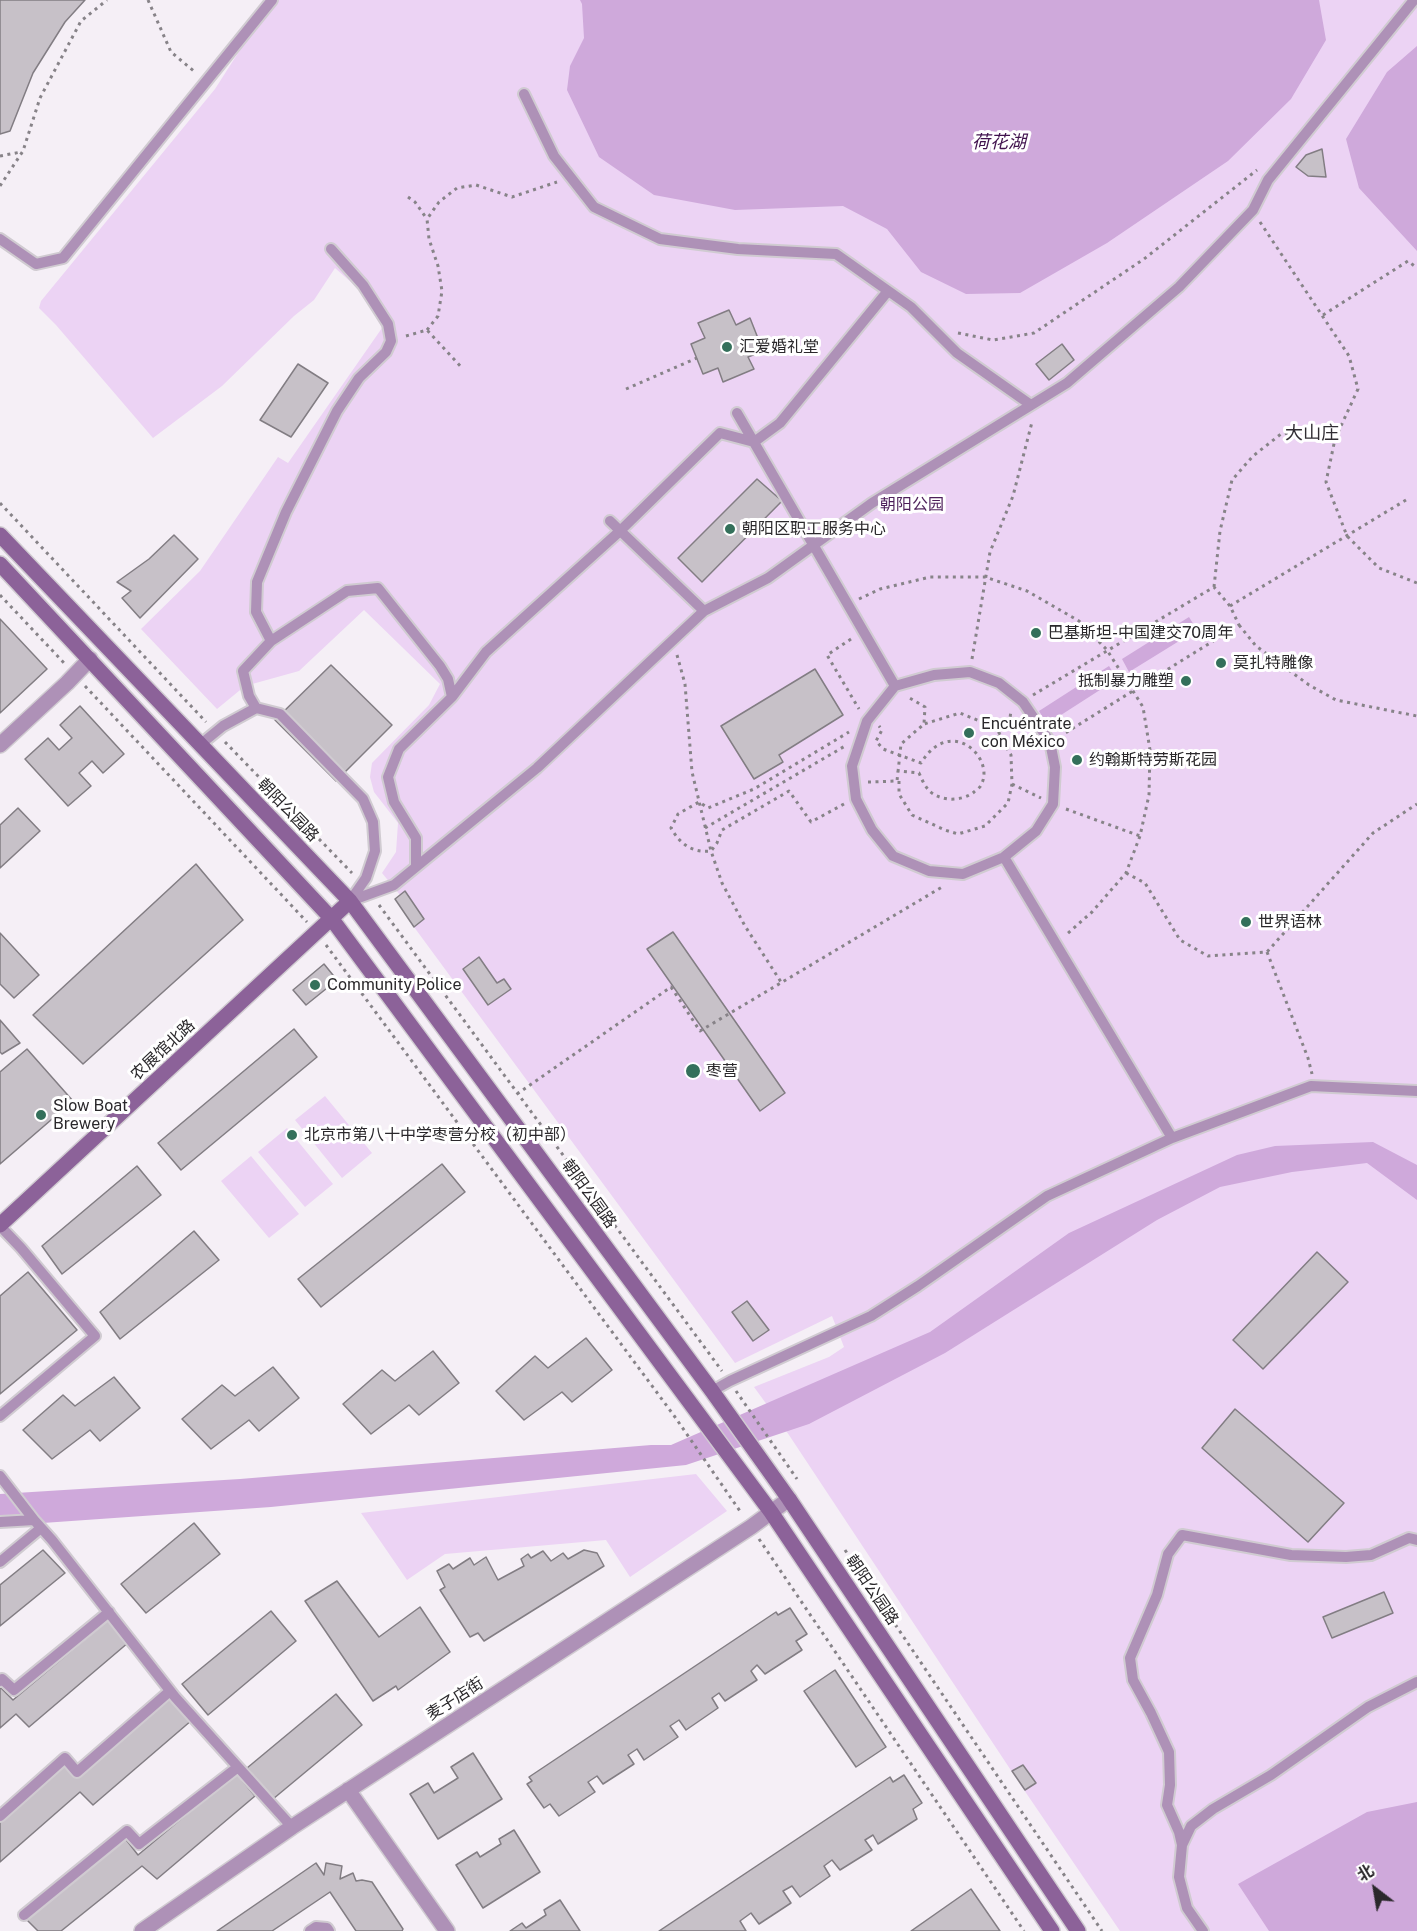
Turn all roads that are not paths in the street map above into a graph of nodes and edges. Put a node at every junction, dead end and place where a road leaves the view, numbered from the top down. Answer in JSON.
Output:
{"nodes":[{"id":1,"x":272,"y":0,"type":"edge"},
{"id":2,"x":1414,"y":0,"type":"edge"},
{"id":3,"x":524,"y":94,"type":"dead end"},
{"id":4,"x":0,"y":239,"type":"edge"},
{"id":5,"x":332,"y":249,"type":"dead end"},
{"id":6,"x":888,"y":291,"type":"junction"},
{"id":7,"x":1031,"y":405,"type":"junction"},
{"id":8,"x":737,"y":413,"type":"dead end"},
{"id":9,"x":754,"y":442,"type":"junction"},
{"id":10,"x":610,"y":521,"type":"dead end"},
{"id":11,"x":620,"y":531,"type":"junction"},
{"id":12,"x":0,"y":535,"type":"edge"},
{"id":13,"x":813,"y":545,"type":"junction"},
{"id":14,"x":0,"y":564,"type":"edge"},
{"id":15,"x":704,"y":611,"type":"junction"},
{"id":16,"x":271,"y":640,"type":"junction"},
{"id":17,"x":90,"y":659,"type":"junction"},
{"id":18,"x":895,"y":686,"type":"junction"},
{"id":19,"x":452,"y":697,"type":"junction"},
{"id":20,"x":256,"y":708,"type":"junction"},
{"id":21,"x":201,"y":744,"type":"junction"},
{"id":22,"x":0,"y":745,"type":"edge"},
{"id":23,"x":1004,"y":857,"type":"junction"},
{"id":24,"x":416,"y":866,"type":"junction"},
{"id":25,"x":350,"y":901,"type":"junction"},
{"id":26,"x":332,"y":918,"type":"junction"},
{"id":27,"x":1417,"y":1091,"type":"edge"},
{"id":28,"x":1172,"y":1138,"type":"junction"},
{"id":29,"x":0,"y":1226,"type":"edge"},
{"id":30,"x":714,"y":1395,"type":"junction"},
{"id":31,"x":0,"y":1416,"type":"edge"},
{"id":32,"x":2,"y":1478,"type":"edge"},
{"id":33,"x":789,"y":1499,"type":"junction"},
{"id":34,"x":771,"y":1512,"type":"junction"},
{"id":35,"x":0,"y":1522,"type":"edge"},
{"id":36,"x":37,"y":1524,"type":"junction"},
{"id":37,"x":1417,"y":1540,"type":"edge"},
{"id":38,"x":0,"y":1562,"type":"edge"},
{"id":39,"x":109,"y":1612,"type":"junction"},
{"id":40,"x":0,"y":1681,"type":"edge"},
{"id":41,"x":1417,"y":1682,"type":"edge"},
{"id":42,"x":170,"y":1691,"type":"junction"},
{"id":43,"x":238,"y":1767,"type":"junction"},
{"id":44,"x":348,"y":1790,"type":"junction"},
{"id":45,"x":0,"y":1816,"type":"edge"},
{"id":46,"x":292,"y":1827,"type":"junction"},
{"id":47,"x":1182,"y":1845,"type":"junction"},
{"id":48,"x":24,"y":1916,"type":"dead end"},
{"id":49,"x":142,"y":1931,"type":"edge"},
{"id":50,"x":310,"y":1931,"type":"edge"},
{"id":51,"x":329,"y":1931,"type":"edge"},
{"id":52,"x":447,"y":1931,"type":"edge"},
{"id":53,"x":1052,"y":1931,"type":"edge"},
{"id":54,"x":1078,"y":1931,"type":"edge"},
{"id":55,"x":1203,"y":1931,"type":"edge"}],
"edges":[{"from":1,"to":4,"type":"lane"},
{"from":2,"to":7,"type":"lane"},
{"from":3,"to":6,"type":"lane"},
{"from":5,"to":16,"type":"lane"},
{"from":6,"to":7,"type":"lane"},
{"from":6,"to":9,"type":"lane"},
{"from":7,"to":13,"type":"lane"},
{"from":8,"to":9,"type":"lane"},
{"from":9,"to":11,"type":"lane"},
{"from":9,"to":13,"type":"lane"},
{"from":10,"to":11,"type":"lane"},
{"from":11,"to":15,"type":"lane"},
{"from":11,"to":19,"type":"lane"},
{"from":12,"to":21,"type":"main road","name":"朝阳公园路"},
{"from":13,"to":15,"type":"lane"},
{"from":13,"to":18,"type":"lane"},
{"from":14,"to":17,"type":"main road"},
{"from":15,"to":24,"type":"lane"},
{"from":16,"to":19,"type":"lane"},
{"from":16,"to":20,"type":"lane"},
{"from":17,"to":22,"type":"street"},
{"from":17,"to":26,"type":"main road"},
{"from":18,"to":23,"type":"lane"},
{"from":18,"to":23,"type":"lane"},
{"from":19,"to":24,"type":"lane"},
{"from":20,"to":21,"type":"lane"},
{"from":20,"to":25,"type":"lane"},
{"from":21,"to":25,"type":"main road","name":"朝阳公园路"},
{"from":23,"to":28,"type":"lane"},
{"from":24,"to":25,"type":"lane"},
{"from":25,"to":26,"type":"main road","name":"农展馆北路"},
{"from":25,"to":30,"type":"main road","name":"朝阳公园路"},
{"from":26,"to":29,"type":"main road","name":"农展馆北路"},
{"from":26,"to":34,"type":"main road"},
{"from":27,"to":28,"type":"lane"},
{"from":28,"to":30,"type":"lane"},
{"from":29,"to":31,"type":"lane"},
{"from":30,"to":33,"type":"main road","name":"朝阳公园路"},
{"from":32,"to":36,"type":"lane"},
{"from":33,"to":34,"type":"street","name":"麦子店街"},
{"from":33,"to":54,"type":"main road","name":"朝阳公园路"},
{"from":34,"to":44,"type":"street","name":"麦子店街"},
{"from":34,"to":53,"type":"main road"},
{"from":35,"to":36,"type":"lane"},
{"from":36,"to":38,"type":"lane"},
{"from":36,"to":39,"type":"lane"},
{"from":37,"to":47,"type":"lane"},
{"from":39,"to":40,"type":"lane"},
{"from":39,"to":42,"type":"lane"},
{"from":41,"to":47,"type":"lane"},
{"from":42,"to":43,"type":"lane"},
{"from":42,"to":45,"type":"lane"},
{"from":43,"to":46,"type":"lane"},
{"from":43,"to":48,"type":"lane"},
{"from":44,"to":46,"type":"street","name":"麦子店街"},
{"from":44,"to":52,"type":"street"},
{"from":46,"to":49,"type":"street","name":"麦子店街"},
{"from":47,"to":55,"type":"lane"},
{"from":50,"to":51,"type":"lane"}]}
